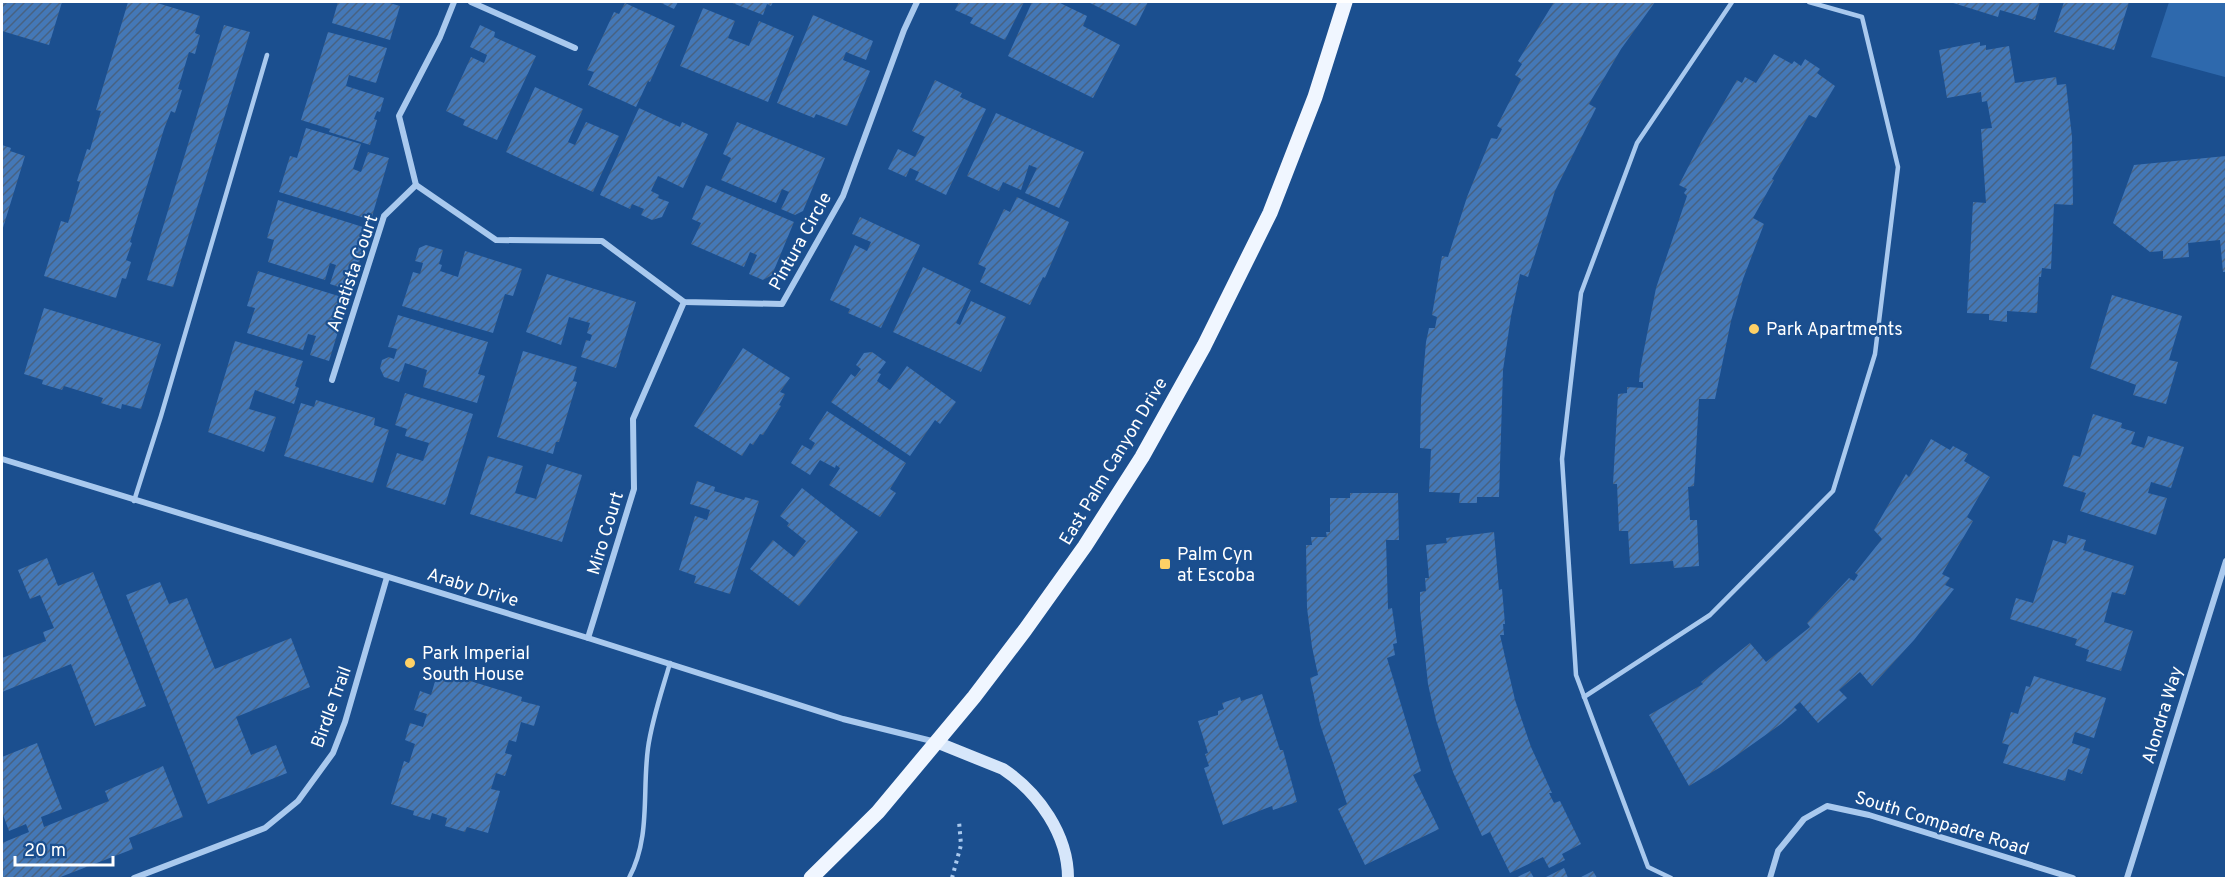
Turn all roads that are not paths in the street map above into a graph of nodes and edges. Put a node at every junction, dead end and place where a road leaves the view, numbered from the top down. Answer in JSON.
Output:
{"nodes":[{"id":1,"x":454,"y":2,"type":"edge"},
{"id":2,"x":471,"y":2,"type":"edge"},
{"id":3,"x":917,"y":2,"type":"edge"},
{"id":4,"x":1345,"y":2,"type":"edge"},
{"id":5,"x":1732,"y":2,"type":"edge"},
{"id":6,"x":1809,"y":2,"type":"edge"},
{"id":7,"x":575,"y":48,"type":"dead end"},
{"id":8,"x":267,"y":55,"type":"dead end"},
{"id":9,"x":416,"y":185,"type":"junction"},
{"id":10,"x":684,"y":302,"type":"junction"},
{"id":11,"x":332,"y":380,"type":"dead end"},
{"id":12,"x":2,"y":459,"type":"edge"},
{"id":13,"x":134,"y":501,"type":"junction"},
{"id":14,"x":2226,"y":561,"type":"edge"},
{"id":15,"x":387,"y":577,"type":"junction"},
{"id":16,"x":588,"y":638,"type":"junction"},
{"id":17,"x":670,"y":663,"type":"junction"},
{"id":18,"x":1584,"y":697,"type":"junction"},
{"id":19,"x":936,"y":742,"type":"junction"},
{"id":20,"x":134,"y":879,"type":"edge"},
{"id":21,"x":629,"y":879,"type":"edge"},
{"id":22,"x":811,"y":879,"type":"edge"},
{"id":23,"x":1068,"y":879,"type":"edge"},
{"id":24,"x":1671,"y":879,"type":"edge"},
{"id":25,"x":1770,"y":879,"type":"edge"},
{"id":26,"x":2073,"y":879,"type":"edge"},
{"id":27,"x":2127,"y":879,"type":"edge"}],
"edges":[{"from":1,"to":9,"type":"street"},
{"from":2,"to":7,"type":"street"},
{"from":3,"to":10,"type":"street","name":"Pintura Circle"},
{"from":4,"to":19,"type":"main road","name":"East Palm Canyon Drive"},
{"from":5,"to":18,"type":"lane"},
{"from":6,"to":18,"type":"lane"},
{"from":8,"to":13,"type":"lane"},
{"from":9,"to":10,"type":"street"},
{"from":9,"to":11,"type":"street","name":"Amatista Court"},
{"from":10,"to":16,"type":"street","name":"Miro Court"},
{"from":12,"to":13,"type":"street","name":"Araby Drive"},
{"from":13,"to":15,"type":"street","name":"Araby Drive"},
{"from":14,"to":27,"type":"street","name":"Alondra Way"},
{"from":15,"to":16,"type":"street","name":"Araby Drive"},
{"from":15,"to":20,"type":"street","name":"Birdle Trail"},
{"from":16,"to":17,"type":"street","name":"Araby Drive"},
{"from":17,"to":19,"type":"street","name":"Araby Drive"},
{"from":17,"to":21,"type":"lane"},
{"from":18,"to":24,"type":"lane"},
{"from":19,"to":22,"type":"main road","name":"East Palm Canyon Drive"},
{"from":19,"to":23,"type":"street"},
{"from":25,"to":26,"type":"street","name":"South Compadre Road"}]}
